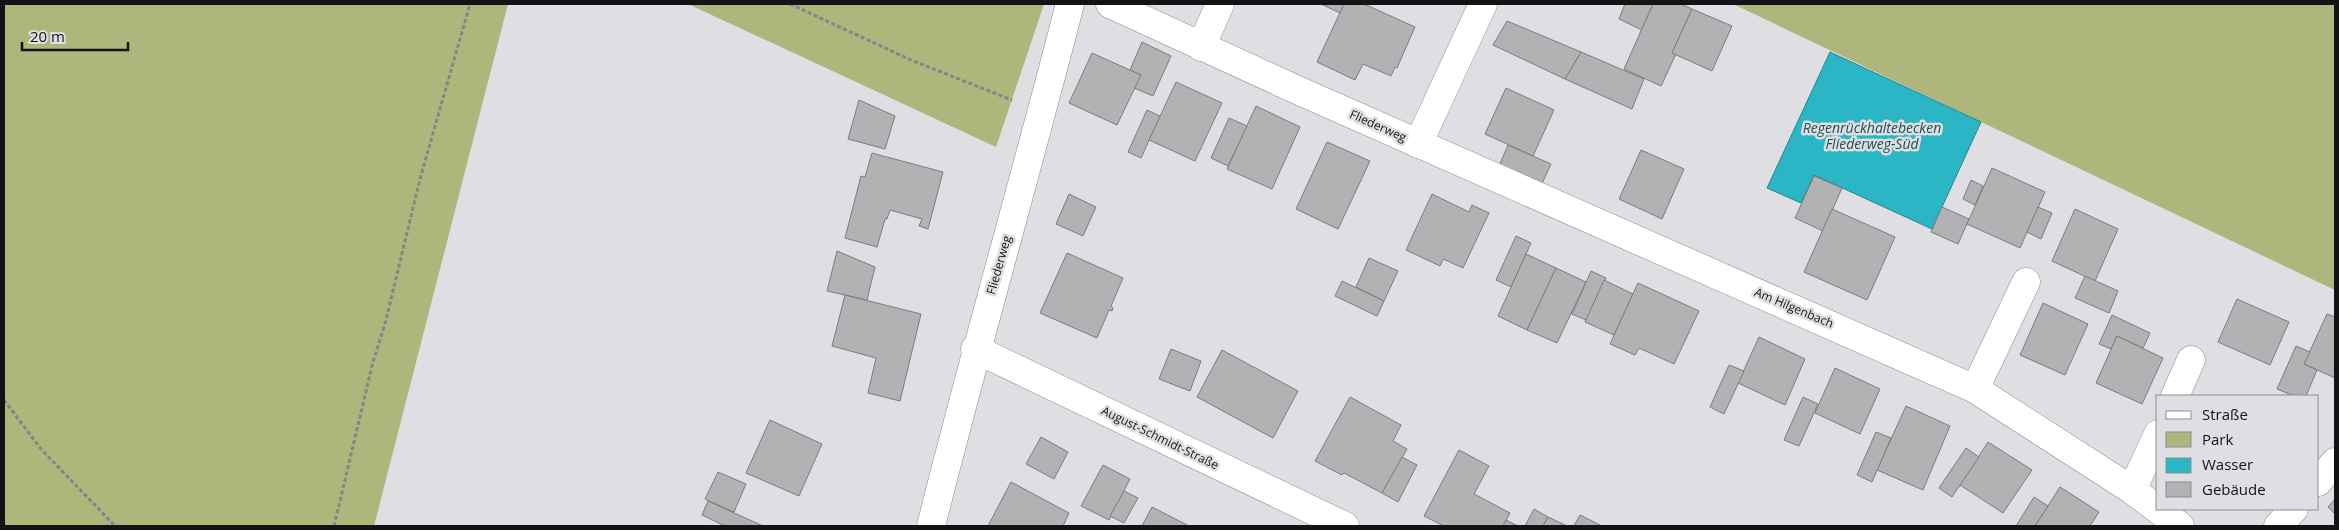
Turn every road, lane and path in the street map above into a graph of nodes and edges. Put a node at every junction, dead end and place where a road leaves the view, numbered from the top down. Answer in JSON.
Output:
{"nodes":[{"id":1,"x":470,"y":4,"type":"edge"},
{"id":2,"x":790,"y":4,"type":"edge"},
{"id":3,"x":1070,"y":4,"type":"edge"},
{"id":4,"x":1110,"y":4,"type":"edge"},
{"id":5,"x":1220,"y":4,"type":"edge"},
{"id":6,"x":1483,"y":4,"type":"edge"},
{"id":7,"x":1201,"y":46,"type":"junction"},
{"id":8,"x":1042,"y":111,"type":"junction"},
{"id":9,"x":1418,"y":144,"type":"junction"},
{"id":10,"x":1612,"y":230,"type":"joint"},
{"id":11,"x":2026,"y":282,"type":"dead end"},
{"id":12,"x":976,"y":349,"type":"junction"},
{"id":13,"x":2192,"y":360,"type":"dead end"},
{"id":14,"x":1975,"y":389,"type":"junction"},
{"id":15,"x":2175,"y":395,"type":"edge"},
{"id":16,"x":4,"y":400,"type":"edge"},
{"id":17,"x":2156,"y":438,"type":"edge"},
{"id":18,"x":2335,"y":462,"type":"edge"},
{"id":19,"x":2319,"y":481,"type":"edge"},
{"id":20,"x":2132,"y":490,"type":"junction"},
{"id":21,"x":2156,"y":508,"type":"edge"},
{"id":22,"x":2159,"y":510,"type":"edge"},
{"id":23,"x":2293,"y":510,"type":"edge"},
{"id":24,"x":115,"y":526,"type":"edge"},
{"id":25,"x":334,"y":526,"type":"edge"},
{"id":26,"x":931,"y":526,"type":"edge"},
{"id":27,"x":1345,"y":526,"type":"edge"},
{"id":28,"x":2180,"y":526,"type":"edge"},
{"id":29,"x":2278,"y":526,"type":"edge"}],
"edges":[{"from":1,"to":25,"type":"path"},
{"from":2,"to":8,"type":"path"},
{"from":3,"to":8,"type":"street","name":"Fliederweg"},
{"from":4,"to":7,"type":"street","name":"Fliederweg"},
{"from":5,"to":7,"type":"street"},
{"from":6,"to":9,"type":"street","name":"Fliederweg"},
{"from":7,"to":9,"type":"street","name":"Fliederweg"},
{"from":8,"to":12,"type":"street","name":"Fliederweg"},
{"from":9,"to":10,"type":"street","name":"Fliederweg"},
{"from":10,"to":14,"type":"street","name":"Am Hilgenbach"},
{"from":11,"to":14,"type":"street"},
{"from":12,"to":26,"type":"street","name":"Fliederweg"},
{"from":12,"to":27,"type":"street","name":"August-Schmidt-Straße"},
{"from":13,"to":15,"type":"street"},
{"from":14,"to":20,"type":"street","name":"Am Hilgenbach"},
{"from":16,"to":24,"type":"path"},
{"from":17,"to":20,"type":"street"},
{"from":18,"to":19,"type":"street"},
{"from":20,"to":21,"type":"street","name":"Am Hilgenbach"},
{"from":22,"to":28,"type":"street","name":"Am Hilgenbach"},
{"from":23,"to":29,"type":"street"}]}
